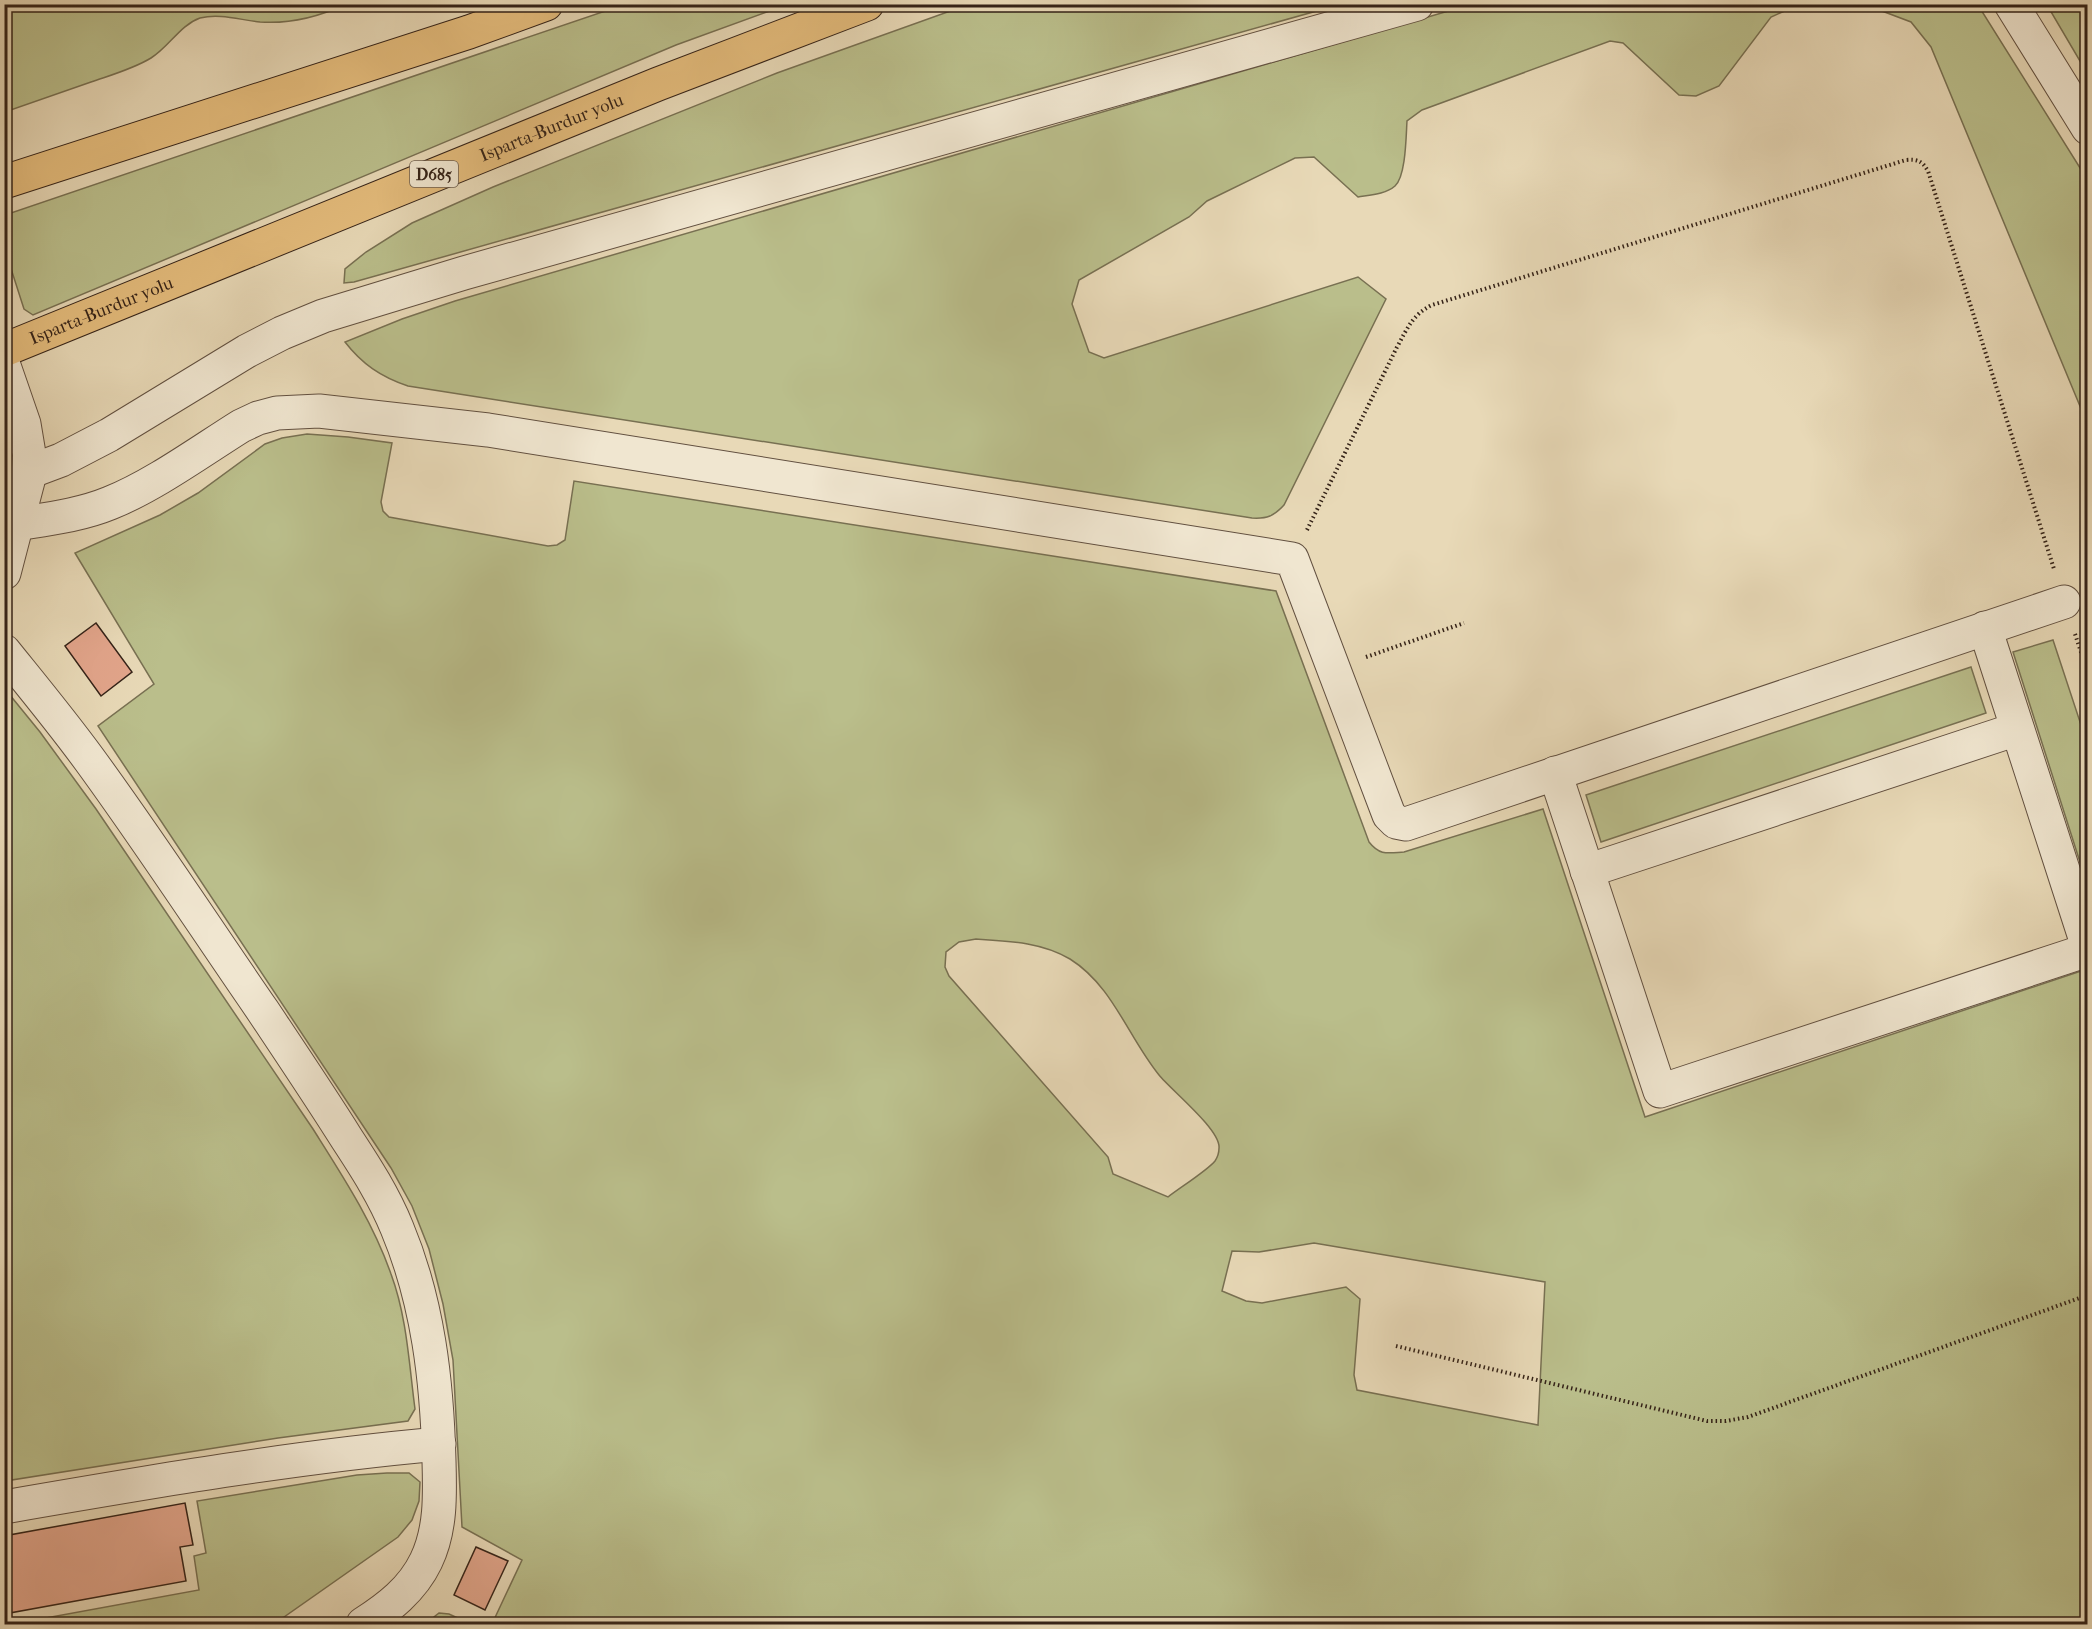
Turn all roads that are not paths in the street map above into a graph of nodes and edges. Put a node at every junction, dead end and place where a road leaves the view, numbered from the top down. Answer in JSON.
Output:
{"nodes":[{"id":1,"x":546,"y":4,"type":"edge"},
{"id":2,"x":867,"y":4,"type":"edge"},
{"id":3,"x":1417,"y":4,"type":"edge"},
{"id":4,"x":2012,"y":4,"type":"edge"},
{"id":5,"x":2088,"y":128,"type":"edge"},
{"id":6,"x":4,"y":182,"type":"edge"},
{"id":7,"x":4,"y":350,"type":"edge"},
{"id":8,"x":4,"y":366,"type":"edge"},
{"id":9,"x":29,"y":472,"type":"junction"},
{"id":10,"x":11,"y":534,"type":"edge"},
{"id":11,"x":4,"y":573,"type":"edge"},
{"id":12,"x":2064,"y":602,"type":"road end"},
{"id":13,"x":1985,"y":628,"type":"junction"},
{"id":14,"x":4,"y":651,"type":"edge"},
{"id":15,"x":2017,"y":729,"type":"junction"},
{"id":16,"x":1555,"y":773,"type":"junction"},
{"id":17,"x":1587,"y":871,"type":"junction"},
{"id":18,"x":2088,"y":949,"type":"edge"},
{"id":19,"x":438,"y":1444,"type":"junction"},
{"id":20,"x":4,"y":1507,"type":"edge"},
{"id":21,"x":363,"y":1624,"type":"edge"}],
"edges":[{"from":1,"to":6,"type":"highway"},
{"from":2,"to":7,"type":"highway","name":"Isparta-Burdur yolu","number":"D685"},
{"from":3,"to":9,"type":"street"},
{"from":4,"to":5,"type":"street"},
{"from":8,"to":9,"type":"street"},
{"from":9,"to":10,"type":"street"},
{"from":10,"to":11,"type":"street"},
{"from":10,"to":16,"type":"street"},
{"from":12,"to":13,"type":"street"},
{"from":13,"to":15,"type":"street"},
{"from":13,"to":16,"type":"street"},
{"from":14,"to":19,"type":"street"},
{"from":15,"to":17,"type":"street"},
{"from":15,"to":18,"type":"street"},
{"from":16,"to":17,"type":"street"},
{"from":17,"to":18,"type":"street"},
{"from":19,"to":20,"type":"street"},
{"from":19,"to":21,"type":"street"}]}
